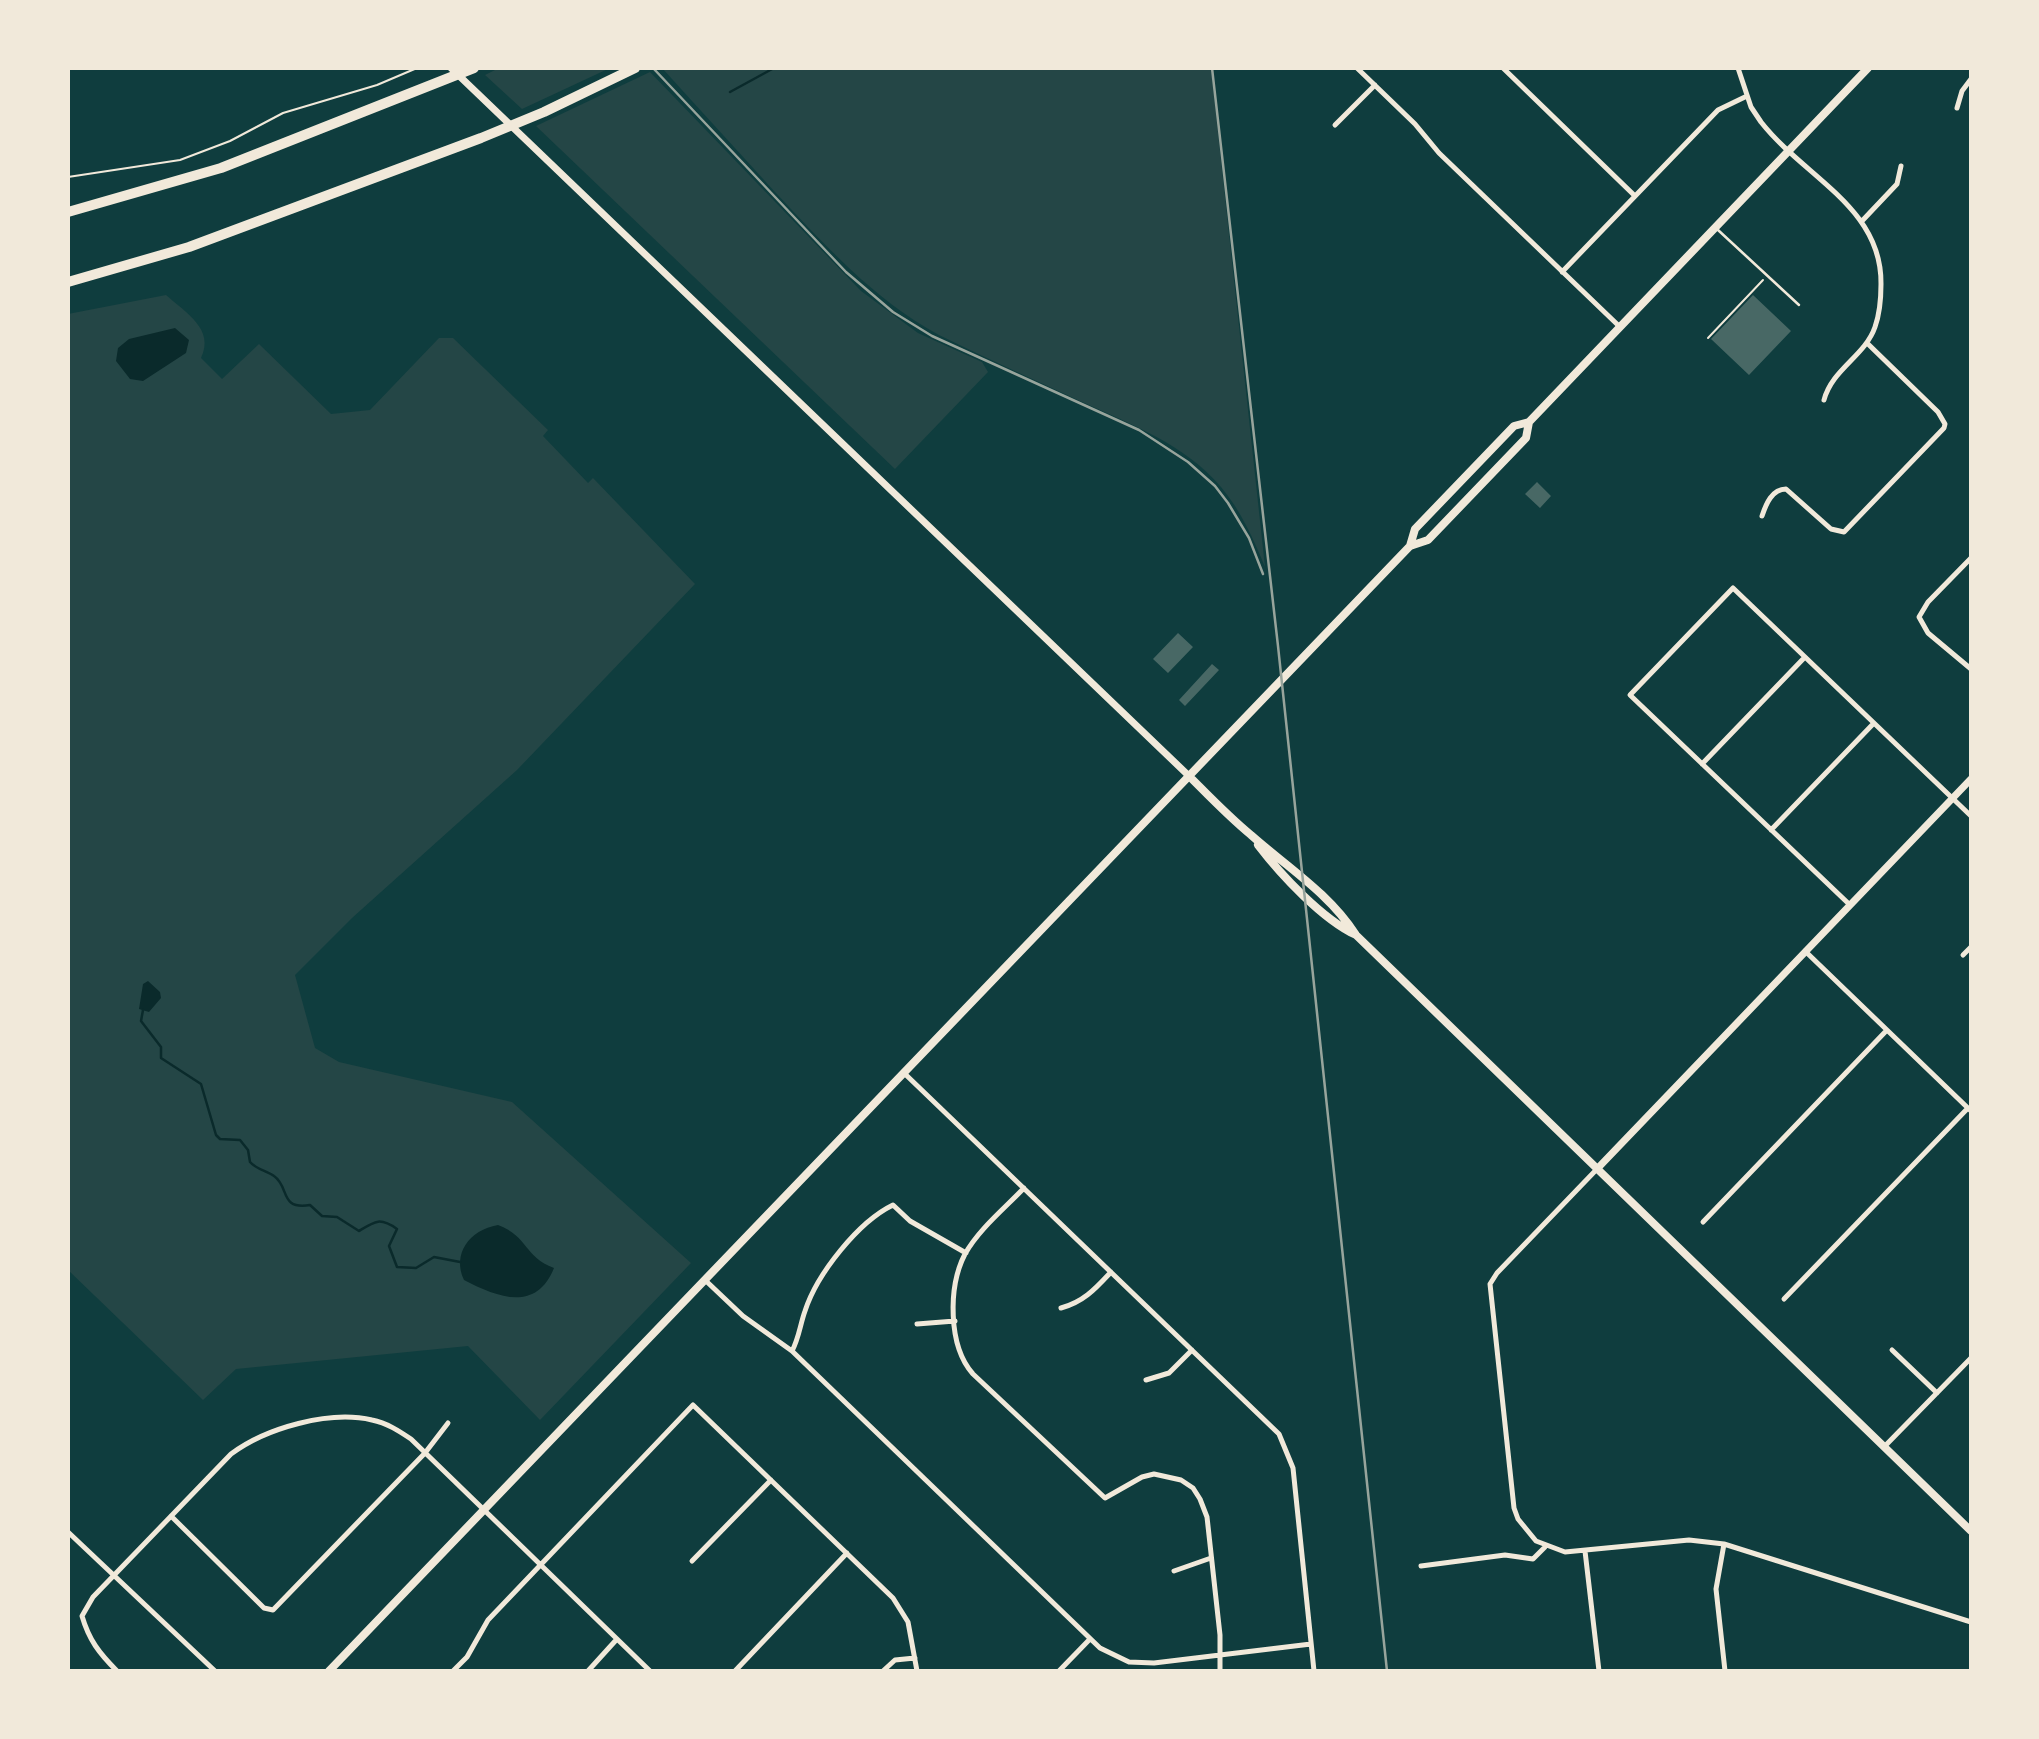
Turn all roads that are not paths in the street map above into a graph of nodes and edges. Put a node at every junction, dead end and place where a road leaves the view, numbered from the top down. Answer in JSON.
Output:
{"nodes":[{"id":1,"x":451,"y":68,"type":"edge"},
{"id":2,"x":474,"y":68,"type":"edge"},
{"id":3,"x":635,"y":68,"type":"edge"},
{"id":4,"x":1357,"y":68,"type":"edge"},
{"id":5,"x":1503,"y":68,"type":"edge"},
{"id":6,"x":1738,"y":68,"type":"edge"},
{"id":7,"x":1868,"y":68,"type":"edge"},
{"id":8,"x":1971,"y":79,"type":"edge"},
{"id":9,"x":1375,"y":85,"type":"junction"},
{"id":10,"x":1746,"y":96,"type":"junction"},
{"id":11,"x":1957,"y":108,"type":"dead end"},
{"id":12,"x":1335,"y":125,"type":"dead end"},
{"id":13,"x":1789,"y":151,"type":"junction"},
{"id":14,"x":1901,"y":166,"type":"dead end"},
{"id":15,"x":1635,"y":196,"type":"junction"},
{"id":16,"x":68,"y":212,"type":"edge"},
{"id":17,"x":1862,"y":221,"type":"junction"},
{"id":18,"x":1716,"y":227,"type":"junction"},
{"id":19,"x":1562,"y":272,"type":"junction"},
{"id":20,"x":68,"y":282,"type":"edge"},
{"id":21,"x":1799,"y":305,"type":"dead end"},
{"id":22,"x":1620,"y":327,"type":"junction"},
{"id":23,"x":1867,"y":343,"type":"junction"},
{"id":24,"x":1824,"y":400,"type":"dead end"},
{"id":25,"x":1529,"y":422,"type":"junction"},
{"id":26,"x":1762,"y":516,"type":"dead end"},
{"id":27,"x":1410,"y":546,"type":"junction"},
{"id":28,"x":1971,"y":558,"type":"edge"},
{"id":29,"x":1805,"y":657,"type":"junction"},
{"id":30,"x":1971,"y":669,"type":"edge"},
{"id":31,"x":1874,"y":723,"type":"junction"},
{"id":32,"x":1702,"y":764,"type":"junction"},
{"id":33,"x":1189,"y":776,"type":"junction"},
{"id":34,"x":1971,"y":779,"type":"edge"},
{"id":35,"x":1952,"y":798,"type":"junction"},
{"id":36,"x":1971,"y":816,"type":"edge"},
{"id":37,"x":1771,"y":830,"type":"junction"},
{"id":38,"x":1850,"y":905,"type":"junction"},
{"id":39,"x":1971,"y":947,"type":"edge"},
{"id":40,"x":1805,"y":951,"type":"junction"},
{"id":41,"x":1963,"y":955,"type":"dead end"},
{"id":42,"x":1887,"y":1030,"type":"junction"},
{"id":43,"x":904,"y":1073,"type":"junction"},
{"id":44,"x":1969,"y":1109,"type":"edge"},
{"id":45,"x":1597,"y":1170,"type":"junction"},
{"id":46,"x":1024,"y":1188,"type":"junction"},
{"id":47,"x":1703,"y":1222,"type":"dead end"},
{"id":48,"x":966,"y":1253,"type":"junction"},
{"id":49,"x":1111,"y":1272,"type":"junction"},
{"id":50,"x":705,"y":1280,"type":"junction"},
{"id":51,"x":1784,"y":1299,"type":"dead end"},
{"id":52,"x":1061,"y":1308,"type":"dead end"},
{"id":53,"x":954,"y":1321,"type":"junction"},
{"id":54,"x":917,"y":1324,"type":"dead end"},
{"id":55,"x":1192,"y":1350,"type":"junction"},
{"id":56,"x":1892,"y":1350,"type":"dead end"},
{"id":57,"x":792,"y":1351,"type":"junction"},
{"id":58,"x":1971,"y":1358,"type":"edge"},
{"id":59,"x":1146,"y":1380,"type":"dead end"},
{"id":60,"x":1937,"y":1393,"type":"junction"},
{"id":61,"x":448,"y":1423,"type":"dead end"},
{"id":62,"x":1884,"y":1447,"type":"junction"},
{"id":63,"x":425,"y":1453,"type":"junction"},
{"id":64,"x":771,"y":1480,"type":"junction"},
{"id":65,"x":484,"y":1510,"type":"junction"},
{"id":66,"x":171,"y":1516,"type":"junction"},
{"id":67,"x":1971,"y":1531,"type":"edge"},
{"id":68,"x":68,"y":1532,"type":"edge"},
{"id":69,"x":1724,"y":1544,"type":"junction"},
{"id":70,"x":1545,"y":1547,"type":"junction"},
{"id":71,"x":1585,"y":1551,"type":"junction"},
{"id":72,"x":847,"y":1553,"type":"junction"},
{"id":73,"x":1211,"y":1558,"type":"junction"},
{"id":74,"x":692,"y":1561,"type":"dead end"},
{"id":75,"x":541,"y":1565,"type":"junction"},
{"id":76,"x":1421,"y":1566,"type":"dead end"},
{"id":77,"x":1174,"y":1571,"type":"dead end"},
{"id":78,"x":115,"y":1574,"type":"junction"},
{"id":79,"x":1971,"y":1622,"type":"edge"},
{"id":80,"x":617,"y":1639,"type":"junction"},
{"id":81,"x":1088,"y":1640,"type":"junction"},
{"id":82,"x":1311,"y":1644,"type":"junction"},
{"id":83,"x":1221,"y":1656,"type":"junction"},
{"id":84,"x":915,"y":1658,"type":"junction"},
{"id":85,"x":1129,"y":1662,"type":"junction"},
{"id":86,"x":117,"y":1671,"type":"edge"},
{"id":87,"x":215,"y":1671,"type":"edge"},
{"id":88,"x":329,"y":1671,"type":"edge"},
{"id":89,"x":453,"y":1671,"type":"edge"},
{"id":90,"x":587,"y":1671,"type":"edge"},
{"id":91,"x":650,"y":1671,"type":"edge"},
{"id":92,"x":735,"y":1671,"type":"edge"},
{"id":93,"x":883,"y":1671,"type":"edge"},
{"id":94,"x":917,"y":1671,"type":"edge"},
{"id":95,"x":1059,"y":1671,"type":"edge"},
{"id":96,"x":1128,"y":1671,"type":"edge"},
{"id":97,"x":1220,"y":1671,"type":"edge"},
{"id":98,"x":1314,"y":1671,"type":"edge"},
{"id":99,"x":1599,"y":1671,"type":"edge"},
{"id":100,"x":1725,"y":1671,"type":"edge"}],
"edges":[{"from":1,"to":33,"type":"street"},
{"from":2,"to":16,"type":"highway"},
{"from":3,"to":20,"type":"highway"},
{"from":4,"to":9,"type":"street"},
{"from":5,"to":15,"type":"street"},
{"from":6,"to":10,"type":"street"},
{"from":7,"to":13,"type":"main road"},
{"from":8,"to":11,"type":"street"},
{"from":9,"to":12,"type":"street"},
{"from":9,"to":19,"type":"street"},
{"from":10,"to":13,"type":"street"},
{"from":10,"to":15,"type":"street"},
{"from":13,"to":17,"type":"street"},
{"from":13,"to":18,"type":"main road"},
{"from":14,"to":17,"type":"street"},
{"from":15,"to":19,"type":"street"},
{"from":17,"to":23,"type":"street"},
{"from":18,"to":21,"type":"lane"},
{"from":18,"to":22,"type":"main road"},
{"from":19,"to":22,"type":"street"},
{"from":22,"to":25,"type":"main road"},
{"from":23,"to":24,"type":"street"},
{"from":23,"to":26,"type":"street"},
{"from":25,"to":27,"type":"main road"},
{"from":25,"to":27,"type":"main road"},
{"from":27,"to":33,"type":"main road"},
{"from":28,"to":30,"type":"street"},
{"from":29,"to":31,"type":"street"},
{"from":29,"to":32,"type":"street"},
{"from":29,"to":32,"type":"street"},
{"from":31,"to":35,"type":"street"},
{"from":31,"to":37,"type":"street"},
{"from":32,"to":37,"type":"street"},
{"from":33,"to":43,"type":"main road"},
{"from":33,"to":45,"type":"main road"},
{"from":34,"to":35,"type":"street"},
{"from":35,"to":36,"type":"street"},
{"from":35,"to":38,"type":"street"},
{"from":37,"to":38,"type":"street"},
{"from":38,"to":40,"type":"street"},
{"from":39,"to":41,"type":"street"},
{"from":40,"to":42,"type":"street"},
{"from":40,"to":45,"type":"street"},
{"from":42,"to":44,"type":"street"},
{"from":42,"to":47,"type":"street"},
{"from":43,"to":46,"type":"street"},
{"from":43,"to":50,"type":"main road"},
{"from":44,"to":51,"type":"street"},
{"from":45,"to":62,"type":"main road"},
{"from":45,"to":70,"type":"street"},
{"from":46,"to":48,"type":"street"},
{"from":46,"to":49,"type":"street"},
{"from":48,"to":53,"type":"street"},
{"from":48,"to":57,"type":"street"},
{"from":49,"to":52,"type":"street"},
{"from":49,"to":55,"type":"street"},
{"from":50,"to":57,"type":"street"},
{"from":50,"to":65,"type":"main road"},
{"from":53,"to":54,"type":"street"},
{"from":53,"to":73,"type":"street"},
{"from":55,"to":59,"type":"street"},
{"from":55,"to":82,"type":"street"},
{"from":56,"to":60,"type":"street"},
{"from":57,"to":81,"type":"street"},
{"from":58,"to":60,"type":"street"},
{"from":60,"to":62,"type":"street"},
{"from":61,"to":63,"type":"street"},
{"from":62,"to":67,"type":"main road"},
{"from":63,"to":65,"type":"street"},
{"from":63,"to":66,"type":"street"},
{"from":63,"to":66,"type":"street"},
{"from":64,"to":72,"type":"street"},
{"from":64,"to":74,"type":"street"},
{"from":64,"to":75,"type":"street"},
{"from":65,"to":75,"type":"street"},
{"from":65,"to":88,"type":"main road"},
{"from":66,"to":78,"type":"street"},
{"from":68,"to":78,"type":"street"},
{"from":69,"to":71,"type":"street"},
{"from":69,"to":79,"type":"street"},
{"from":69,"to":100,"type":"street"},
{"from":70,"to":71,"type":"street"},
{"from":70,"to":76,"type":"street"},
{"from":71,"to":99,"type":"street"},
{"from":72,"to":84,"type":"street"},
{"from":72,"to":92,"type":"street"},
{"from":73,"to":77,"type":"street"},
{"from":73,"to":83,"type":"street"},
{"from":75,"to":80,"type":"street"},
{"from":75,"to":89,"type":"street"},
{"from":78,"to":86,"type":"street"},
{"from":78,"to":87,"type":"street"},
{"from":80,"to":90,"type":"street"},
{"from":80,"to":91,"type":"street"},
{"from":81,"to":85,"type":"street"},
{"from":81,"to":95,"type":"street"},
{"from":82,"to":83,"type":"street"},
{"from":82,"to":98,"type":"street"},
{"from":83,"to":85,"type":"street"},
{"from":83,"to":97,"type":"street"},
{"from":84,"to":93,"type":"street"},
{"from":84,"to":94,"type":"street"},
{"from":85,"to":96,"type":"street"}]}
